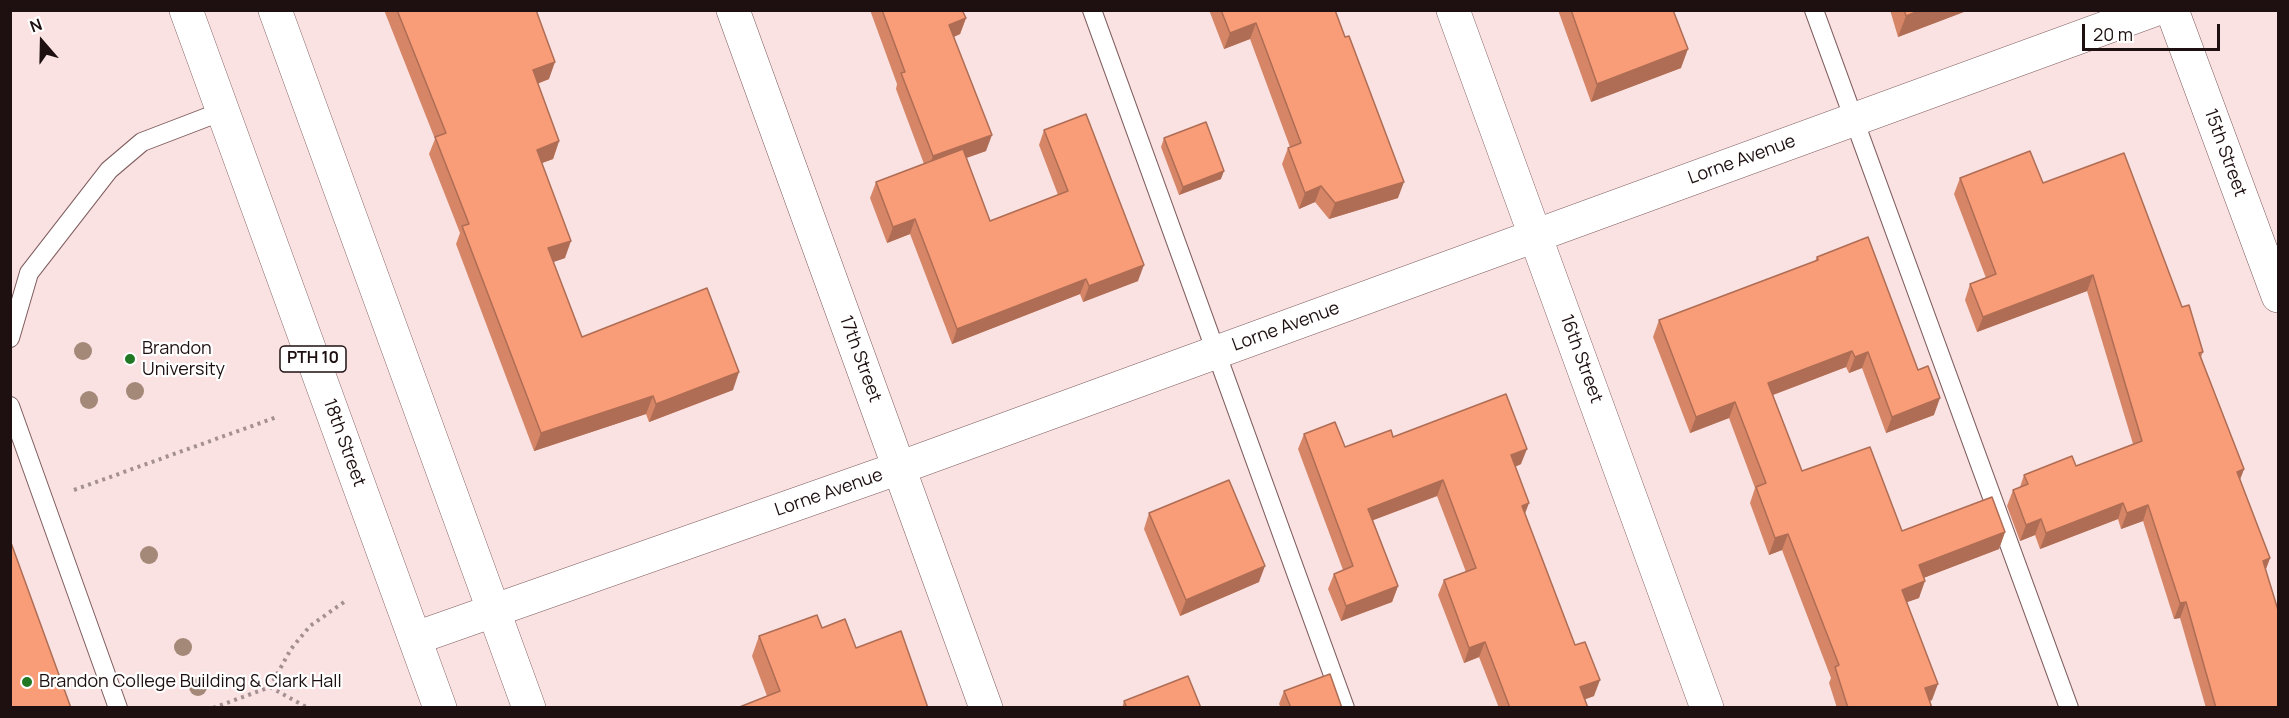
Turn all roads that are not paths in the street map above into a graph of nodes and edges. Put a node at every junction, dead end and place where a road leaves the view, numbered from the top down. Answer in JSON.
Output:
{"nodes":[{"id":1,"x":186,"y":10,"type":"edge"},
{"id":2,"x":275,"y":10,"type":"edge"},
{"id":3,"x":733,"y":10,"type":"edge"},
{"id":4,"x":1092,"y":10,"type":"edge"},
{"id":5,"x":1453,"y":10,"type":"edge"},
{"id":6,"x":1814,"y":10,"type":"edge"},
{"id":7,"x":2154,"y":10,"type":"edge"},
{"id":8,"x":2172,"y":10,"type":"edge"},
{"id":9,"x":223,"y":111,"type":"junction"},
{"id":10,"x":1854,"y":120,"type":"junction"},
{"id":11,"x":1536,"y":236,"type":"junction"},
{"id":12,"x":2278,"y":296,"type":"edge"},
{"id":13,"x":10,"y":338,"type":"edge"},
{"id":14,"x":1216,"y":353,"type":"junction"},
{"id":15,"x":10,"y":406,"type":"edge"},
{"id":16,"x":899,"y":468,"type":"junction"},
{"id":17,"x":494,"y":611,"type":"junction"},
{"id":18,"x":416,"y":638,"type":"junction"},
{"id":19,"x":118,"y":708,"type":"edge"},
{"id":20,"x":440,"y":708,"type":"edge"},
{"id":21,"x":529,"y":708,"type":"edge"},
{"id":22,"x":986,"y":708,"type":"edge"},
{"id":23,"x":1345,"y":708,"type":"edge"},
{"id":24,"x":1707,"y":708,"type":"edge"},
{"id":25,"x":2069,"y":708,"type":"edge"}],
"edges":[{"from":1,"to":9,"type":"street","name":"18th Street","number":"PTH 10"},
{"from":2,"to":17,"type":"street"},
{"from":3,"to":16,"type":"street","name":"17th Street"},
{"from":4,"to":14,"type":"lane"},
{"from":5,"to":11,"type":"street","name":"16th Street"},
{"from":6,"to":10,"type":"lane"},
{"from":7,"to":10,"type":"street","name":"Lorne Avenue"},
{"from":8,"to":12,"type":"street","name":"15th Street"},
{"from":9,"to":13,"type":"lane"},
{"from":9,"to":18,"type":"street","name":"18th Street","number":"PTH 10"},
{"from":10,"to":11,"type":"street","name":"Lorne Avenue"},
{"from":10,"to":25,"type":"lane"},
{"from":11,"to":14,"type":"street","name":"Lorne Avenue"},
{"from":11,"to":24,"type":"street","name":"16th Street"},
{"from":14,"to":16,"type":"street","name":"Lorne Avenue"},
{"from":14,"to":23,"type":"lane"},
{"from":15,"to":19,"type":"lane"},
{"from":16,"to":17,"type":"street","name":"Lorne Avenue"},
{"from":16,"to":22,"type":"street","name":"17th Street"},
{"from":17,"to":18,"type":"street","name":"Lorne Avenue"},
{"from":17,"to":21,"type":"street"},
{"from":18,"to":20,"type":"street","name":"18th Street","number":"PTH 10"}]}
